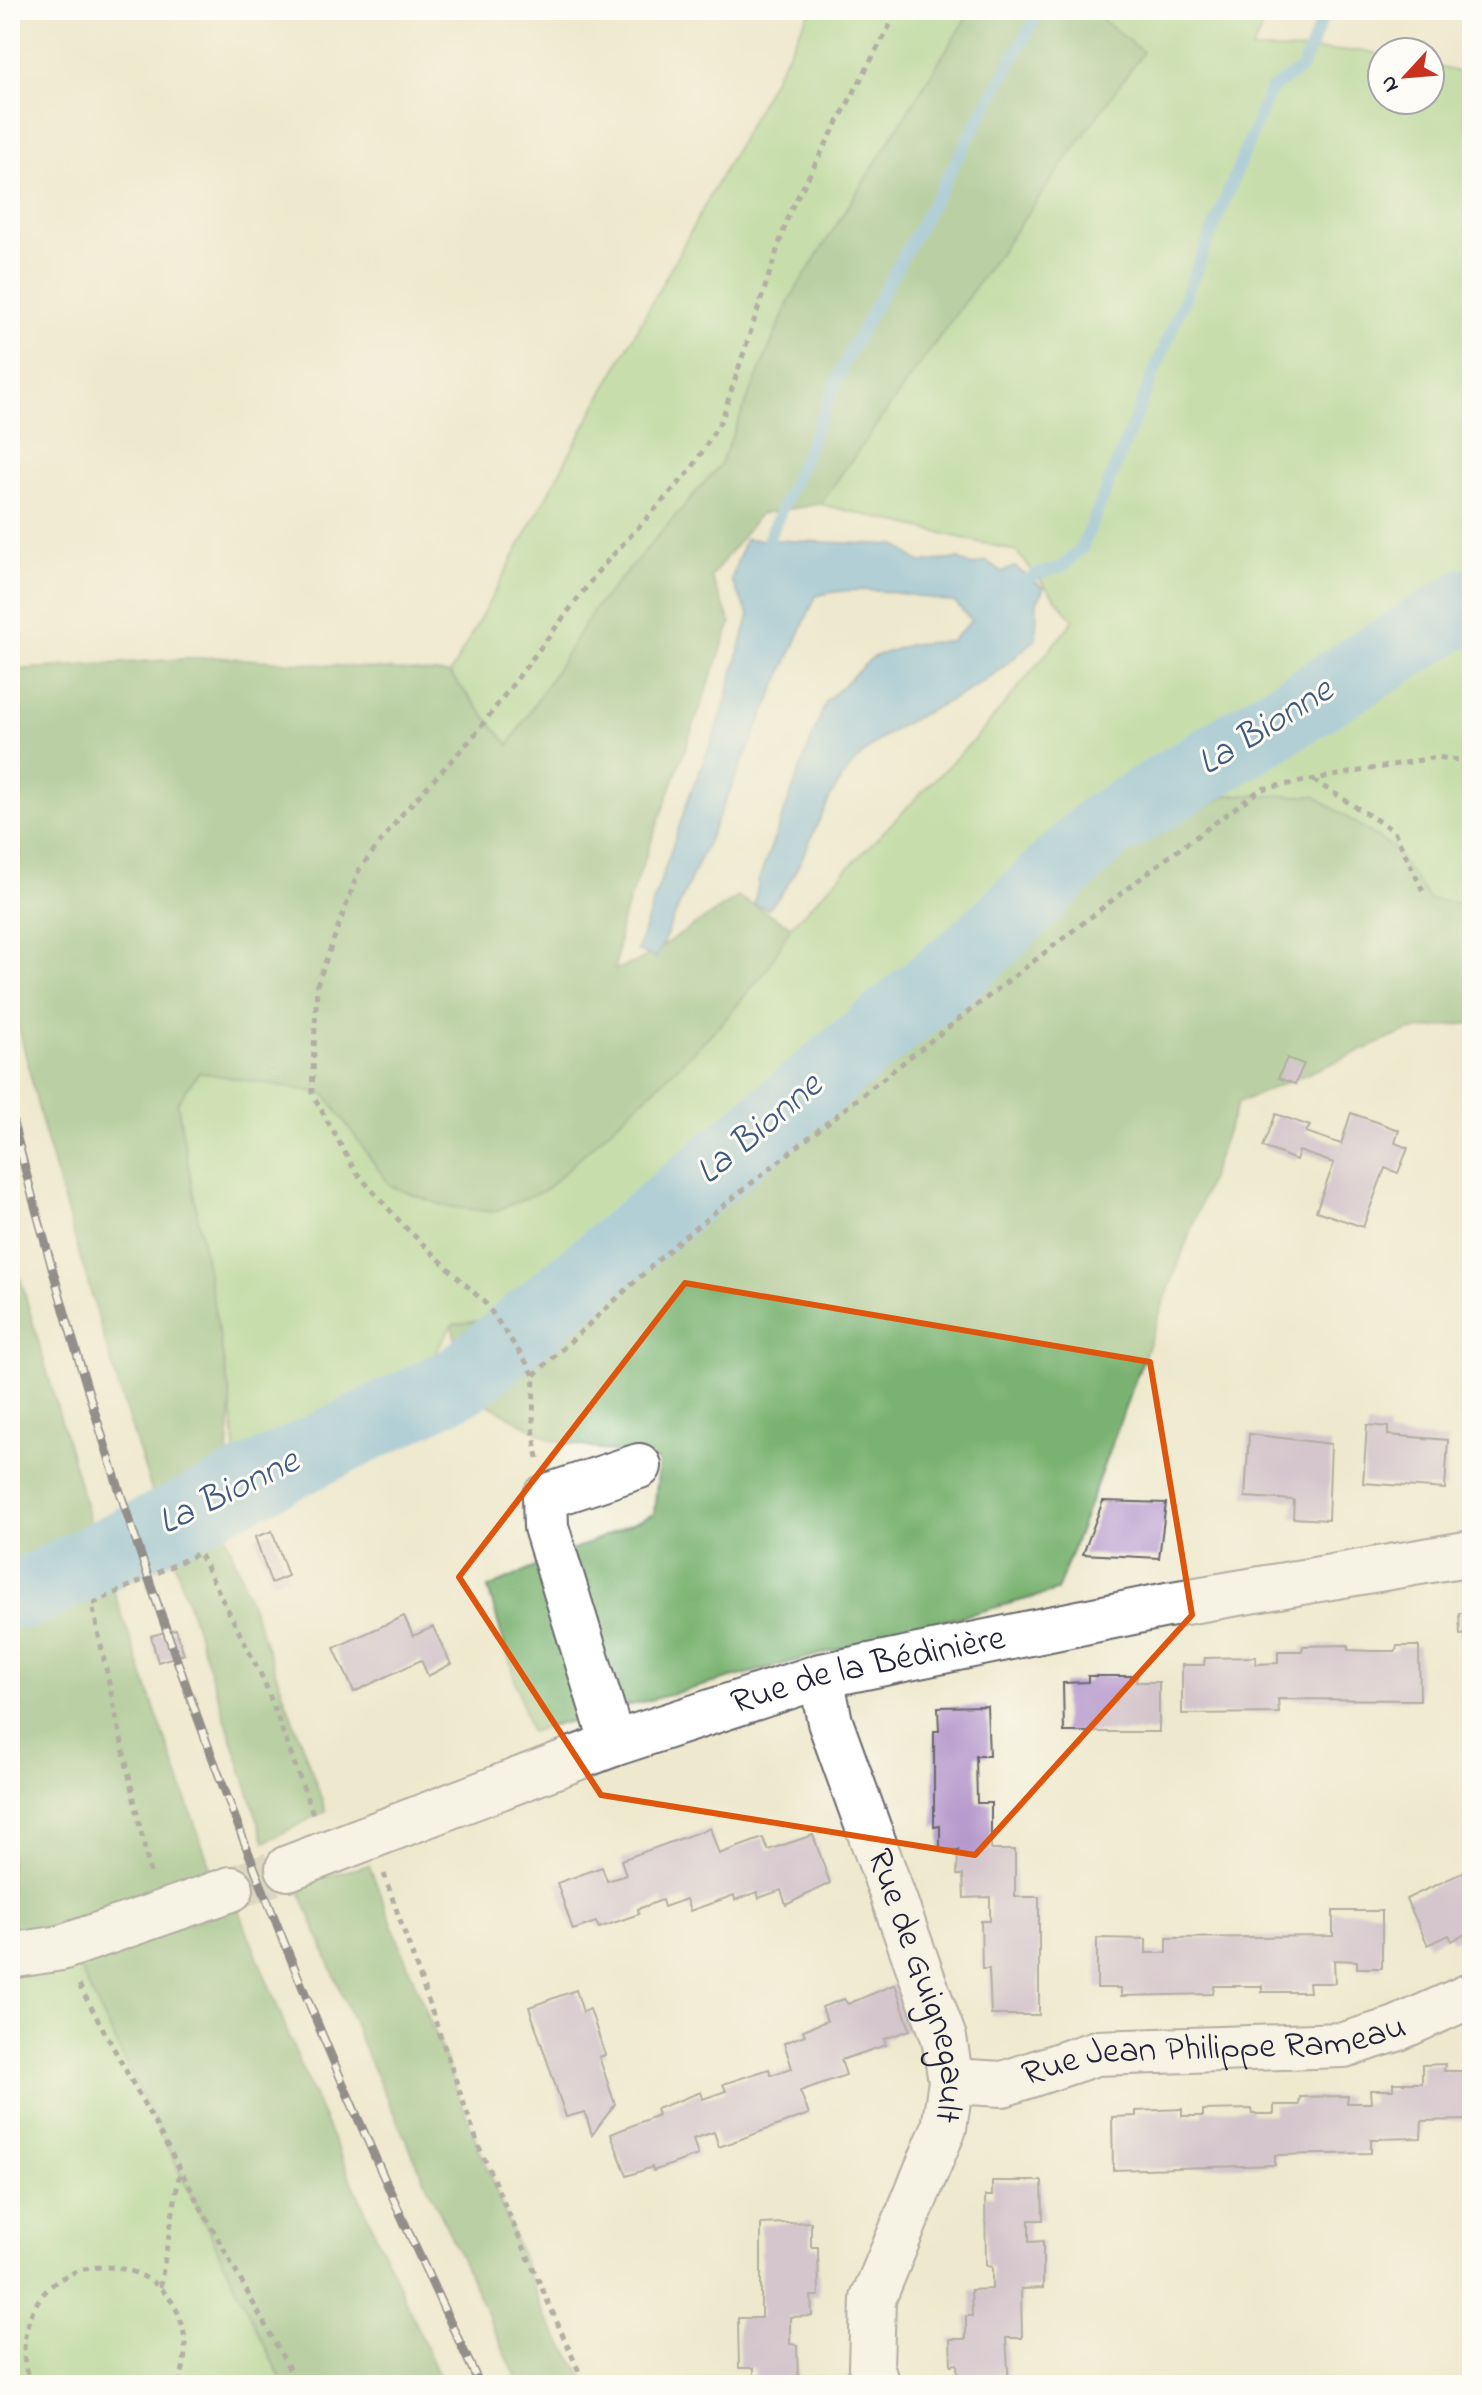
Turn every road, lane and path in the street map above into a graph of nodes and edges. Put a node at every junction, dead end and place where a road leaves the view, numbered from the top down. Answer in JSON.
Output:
{"nodes":[{"id":1,"x":898,"y":10,"type":"edge"},
{"id":2,"x":1472,"y":762,"type":"edge"},
{"id":3,"x":1312,"y":779,"type":"junction"},
{"id":4,"x":1424,"y":893,"type":"dead end"},
{"id":5,"x":534,"y":1375,"type":"junction"},
{"id":6,"x":639,"y":1466,"type":"dead end"},
{"id":7,"x":545,"y":1497,"type":"junction"},
{"id":8,"x":1472,"y":1553,"type":"edge"},
{"id":9,"x":821,"y":1676,"type":"junction"},
{"id":10,"x":613,"y":1744,"type":"junction"},
{"id":11,"x":372,"y":1834,"type":"junction"},
{"id":12,"x":308,"y":1860,"type":"joint"},
{"id":13,"x":231,"y":1889,"type":"tunnel mouth"},
{"id":14,"x":160,"y":1917,"type":"junction"},
{"id":15,"x":61,"y":1948,"type":"junction"},
{"id":16,"x":10,"y":1956,"type":"edge"},
{"id":17,"x":1472,"y":1995,"type":"edge"},
{"id":18,"x":951,"y":2081,"type":"junction"},
{"id":19,"x":180,"y":2170,"type":"junction"},
{"id":20,"x":160,"y":2287,"type":"junction"},
{"id":21,"x":32,"y":2385,"type":"edge"},
{"id":22,"x":179,"y":2385,"type":"edge"},
{"id":23,"x":298,"y":2385,"type":"edge"},
{"id":24,"x":585,"y":2385,"type":"edge"},
{"id":25,"x":877,"y":2385,"type":"edge"}],
"edges":[{"from":1,"to":5,"type":"path"},
{"from":2,"to":3,"type":"path"},
{"from":3,"to":4,"type":"path"},
{"from":3,"to":5,"type":"path"},
{"from":5,"to":7,"type":"path"},
{"from":6,"to":7,"type":"street"},
{"from":7,"to":10,"type":"street"},
{"from":8,"to":9,"type":"street","name":"Rue de la Bédinière"},
{"from":9,"to":10,"type":"street","name":"Rue de la Bédinière"},
{"from":9,"to":18,"type":"street","name":"Rue de Guignegault"},
{"from":10,"to":11,"type":"street","name":"Rue de la Bédinière"},
{"from":11,"to":12,"type":"street","name":"Rue de la Bédinière"},
{"from":11,"to":24,"type":"path"},
{"from":12,"to":14,"type":"path"},
{"from":13,"to":14,"type":"street"},
{"from":14,"to":15,"type":"street"},
{"from":15,"to":16,"type":"street"},
{"from":15,"to":19,"type":"path"},
{"from":17,"to":18,"type":"street","name":"Rue Jean Philippe Rameau"},
{"from":18,"to":25,"type":"street","name":"Rue de Guignegault"},
{"from":19,"to":20,"type":"path"},
{"from":19,"to":23,"type":"path"},
{"from":20,"to":21,"type":"path"},
{"from":20,"to":22,"type":"path"}]}
